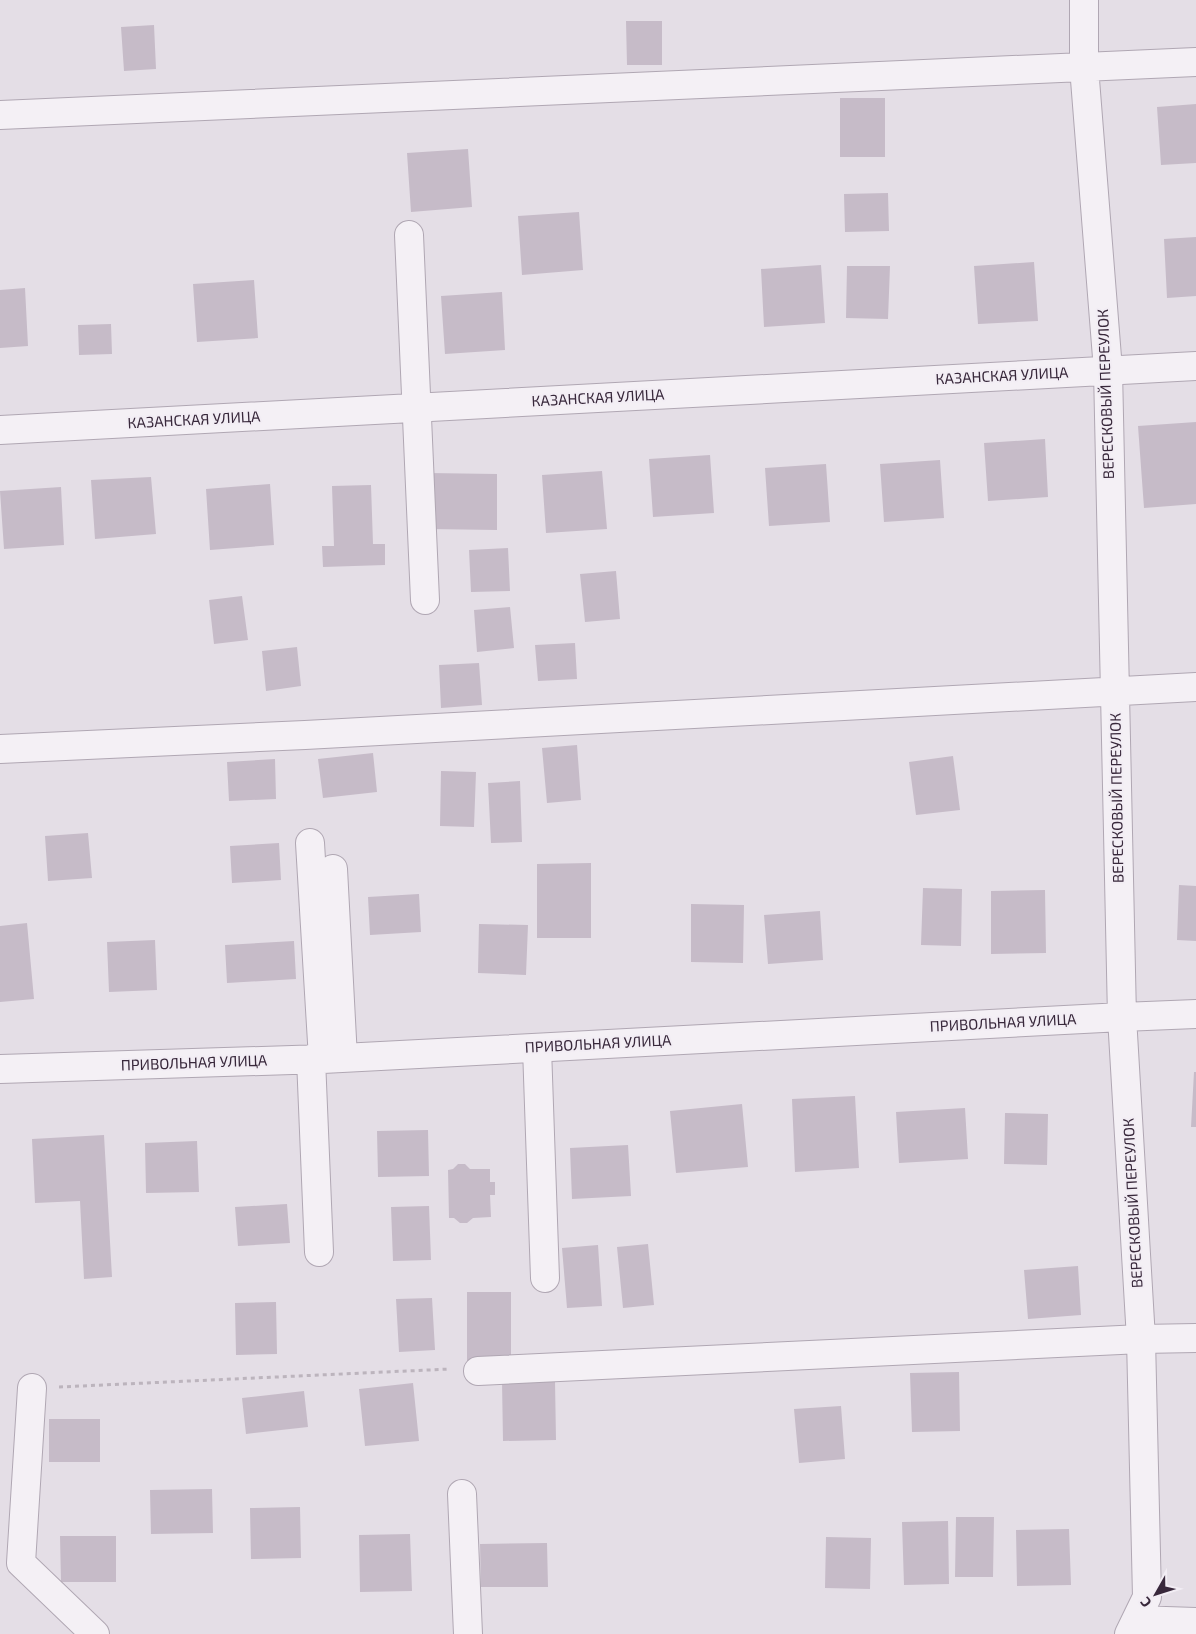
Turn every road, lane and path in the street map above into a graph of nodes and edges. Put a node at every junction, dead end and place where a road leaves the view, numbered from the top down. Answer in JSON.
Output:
{"nodes":[{"id":1,"x":1084,"y":0,"type":"edge"},
{"id":2,"x":1196,"y":62,"type":"edge"},
{"id":3,"x":1084,"y":67,"type":"junction"},
{"id":4,"x":0,"y":115,"type":"edge"},
{"id":5,"x":409,"y":235,"type":"dead end"},
{"id":6,"x":1196,"y":366,"type":"edge"},
{"id":7,"x":1108,"y":370,"type":"junction"},
{"id":8,"x":417,"y":408,"type":"junction"},
{"id":9,"x":0,"y":430,"type":"edge"},
{"id":10,"x":425,"y":600,"type":"dead end"},
{"id":11,"x":1196,"y":687,"type":"edge"},
{"id":12,"x":1115,"y":690,"type":"junction"},
{"id":13,"x":0,"y":749,"type":"edge"},
{"id":14,"x":310,"y":843,"type":"dead end"},
{"id":15,"x":333,"y":869,"type":"dead end"},
{"id":16,"x":1196,"y":1014,"type":"edge"},
{"id":17,"x":1122,"y":1017,"type":"junction"},
{"id":18,"x":537,"y":1048,"type":"junction"},
{"id":19,"x":326,"y":1059,"type":"junction"},
{"id":20,"x":0,"y":1069,"type":"edge"},
{"id":21,"x":319,"y":1252,"type":"dead end"},
{"id":22,"x":545,"y":1278,"type":"dead end"},
{"id":23,"x":1196,"y":1338,"type":"edge"},
{"id":24,"x":1140,"y":1339,"type":"junction"},
{"id":25,"x":478,"y":1371,"type":"joint"},
{"id":26,"x":32,"y":1388,"type":"joint"},
{"id":27,"x":462,"y":1494,"type":"dead end"},
{"id":28,"x":1137,"y":1617,"type":"edge"},
{"id":29,"x":1196,"y":1622,"type":"edge"},
{"id":30,"x":95,"y":1634,"type":"edge"},
{"id":31,"x":468,"y":1634,"type":"edge"}],
"edges":[{"from":1,"to":3,"type":"street","name":"ВЕРЕСКОВЫЙ ПЕРЕУЛОК"},
{"from":2,"to":3,"type":"street"},
{"from":3,"to":4,"type":"street"},
{"from":3,"to":7,"type":"street","name":"ВЕРЕСКОВЫЙ ПЕРЕУЛОК"},
{"from":5,"to":8,"type":"street"},
{"from":6,"to":7,"type":"street","name":"КАЗАНСКАЯ УЛИЦА"},
{"from":7,"to":8,"type":"street","name":"КАЗАНСКАЯ УЛИЦА"},
{"from":7,"to":12,"type":"street","name":"ВЕРЕСКОВЫЙ ПЕРЕУЛОК"},
{"from":8,"to":9,"type":"street","name":"КАЗАНСКАЯ УЛИЦА"},
{"from":8,"to":10,"type":"street"},
{"from":11,"to":12,"type":"street"},
{"from":12,"to":13,"type":"street"},
{"from":12,"to":17,"type":"street","name":"ВЕРЕСКОВЫЙ ПЕРЕУЛОК"},
{"from":14,"to":19,"type":"street"},
{"from":15,"to":19,"type":"street"},
{"from":16,"to":17,"type":"street","name":"ПРИВОЛЬНАЯ УЛИЦА"},
{"from":17,"to":18,"type":"street","name":"ПРИВОЛЬНАЯ УЛИЦА"},
{"from":17,"to":24,"type":"street","name":"ВЕРЕСКОВЫЙ ПЕРЕУЛОК"},
{"from":18,"to":19,"type":"street","name":"ПРИВОЛЬНАЯ УЛИЦА"},
{"from":18,"to":22,"type":"street"},
{"from":19,"to":20,"type":"street","name":"ПРИВОЛЬНАЯ УЛИЦА"},
{"from":19,"to":21,"type":"street"},
{"from":23,"to":24,"type":"street"},
{"from":24,"to":25,"type":"street"},
{"from":24,"to":28,"type":"street","name":"ВЕРЕСКОВЫЙ ПЕРЕУЛОК"},
{"from":25,"to":26,"type":"path"},
{"from":26,"to":30,"type":"street"},
{"from":27,"to":31,"type":"street"},
{"from":28,"to":29,"type":"street"}]}
